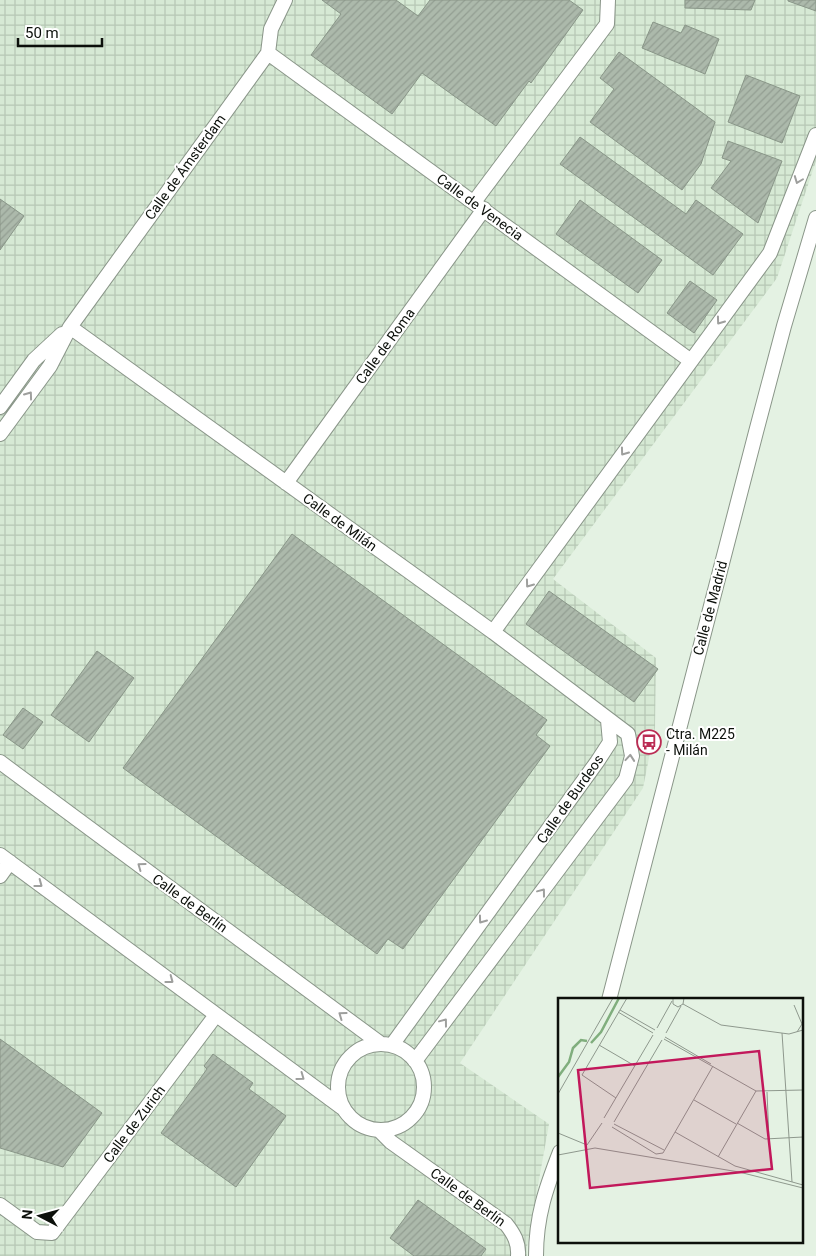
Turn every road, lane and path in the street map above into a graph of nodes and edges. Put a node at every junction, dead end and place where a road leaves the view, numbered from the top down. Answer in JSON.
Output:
{"nodes":[{"id":1,"x":285,"y":0,"type":"edge"},
{"id":2,"x":608,"y":0,"type":"edge"},
{"id":3,"x":268,"y":53,"type":"junction"},
{"id":4,"x":816,"y":135,"type":"edge"},
{"id":5,"x":479,"y":206,"type":"junction"},
{"id":6,"x":816,"y":218,"type":"edge"},
{"id":7,"x":70,"y":327,"type":"junction"},
{"id":8,"x":691,"y":361,"type":"junction"},
{"id":9,"x":0,"y":407,"type":"edge"},
{"id":10,"x":0,"y":434,"type":"edge"},
{"id":11,"x":286,"y":483,"type":"junction"},
{"id":12,"x":493,"y":632,"type":"junction"},
{"id":13,"x":608,"y":720,"type":"junction"},
{"id":14,"x":0,"y":762,"type":"edge"},
{"id":15,"x":5,"y":858,"type":"edge"},
{"id":16,"x":0,"y":876,"type":"edge"},
{"id":17,"x":610,"y":998,"type":"edge"},
{"id":18,"x":216,"y":1015,"type":"junction"},
{"id":19,"x":387,"y":1044,"type":"junction"},
{"id":20,"x":415,"y":1060,"type":"junction"},
{"id":21,"x":344,"y":1109,"type":"junction"},
{"id":22,"x":379,"y":1130,"type":"junction"},
{"id":23,"x":558,"y":1157,"type":"edge"},
{"id":24,"x":0,"y":1205,"type":"edge"},
{"id":25,"x":518,"y":1256,"type":"edge"},
{"id":26,"x":536,"y":1256,"type":"edge"}],
"edges":[{"from":1,"to":3,"type":"street","name":"Calle de Ámsterdam"},
{"from":2,"to":5,"type":"street","name":"Calle de Roma"},
{"from":3,"to":5,"type":"street","name":"Calle de Venecia"},
{"from":3,"to":7,"type":"street","name":"Calle de Ámsterdam"},
{"from":4,"to":8,"type":"street","one_way":true},
{"from":5,"to":8,"type":"street","name":"Calle de Venecia"},
{"from":5,"to":11,"type":"street","name":"Calle de Roma"},
{"from":6,"to":17,"type":"street","name":"Calle de Madrid"},
{"from":7,"to":9,"type":"street","name":"Calle de Ámsterdam"},
{"from":10,"to":7,"type":"street","name":"Calle de Ámsterdam","one_way":true},
{"from":7,"to":11,"type":"street","name":"Calle de Milán"},
{"from":8,"to":12,"type":"street","one_way":true},
{"from":11,"to":12,"type":"street","name":"Calle de Milán"},
{"from":12,"to":13,"type":"street","name":"Calle de Milán"},
{"from":13,"to":19,"type":"street","name":"Calle de Burdeos","one_way":true},
{"from":20,"to":13,"type":"street","one_way":true},
{"from":19,"to":14,"type":"street","name":"Calle de Berlín","one_way":true},
{"from":15,"to":16,"type":"street"},
{"from":15,"to":18,"type":"street","one_way":true},
{"from":18,"to":21,"type":"street","one_way":true},
{"from":18,"to":24,"type":"street","name":"Calle de Zurich"},
{"from":19,"to":20,"type":"street"},
{"from":19,"to":21,"type":"street"},
{"from":20,"to":22,"type":"street"},
{"from":21,"to":22,"type":"street"},
{"from":22,"to":25,"type":"street","name":"Calle de Berlín"},
{"from":23,"to":26,"type":"street"}]}
